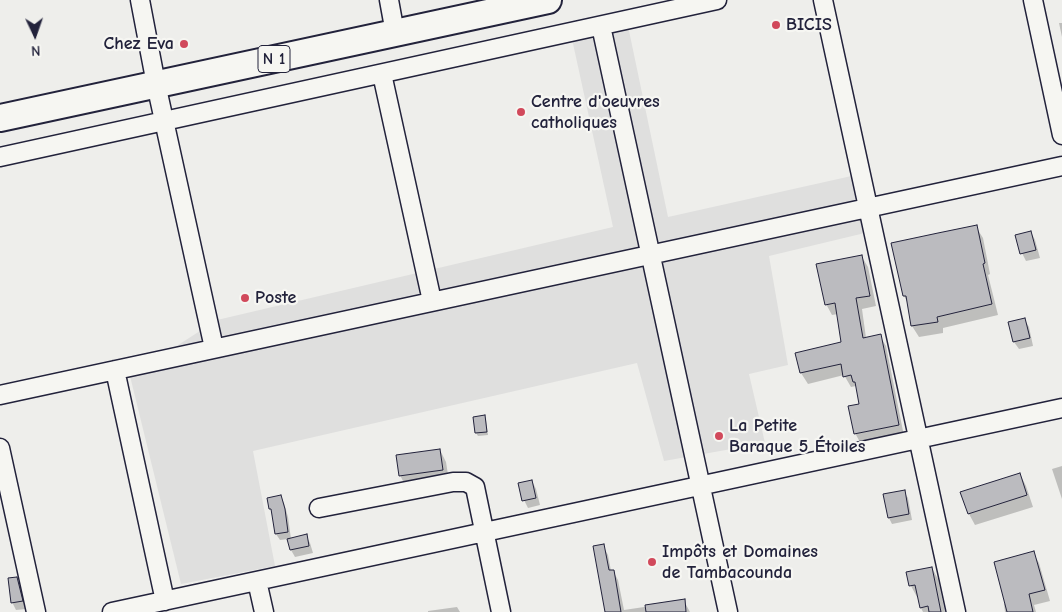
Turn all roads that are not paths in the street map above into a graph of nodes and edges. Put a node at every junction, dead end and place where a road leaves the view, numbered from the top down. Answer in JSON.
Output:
{"nodes":[{"id":1,"x":140,"y":0,"type":"edge"},
{"id":2,"x":388,"y":0,"type":"edge"},
{"id":3,"x":548,"y":0,"type":"edge"},
{"id":4,"x":718,"y":0,"type":"edge"},
{"id":5,"x":823,"y":0,"type":"edge"},
{"id":6,"x":1033,"y":0,"type":"edge"},
{"id":7,"x":601,"y":26,"type":"junction"},
{"id":8,"x":395,"y":33,"type":"junction"},
{"id":9,"x":382,"y":74,"type":"junction"},
{"id":10,"x":156,"y":84,"type":"junction"},
{"id":11,"x":0,"y":118,"type":"edge"},
{"id":12,"x":164,"y":121,"type":"junction"},
{"id":13,"x":1062,"y":135,"type":"edge"},
{"id":14,"x":0,"y":157,"type":"edge"},
{"id":15,"x":1062,"y":166,"type":"edge"},
{"id":16,"x":868,"y":208,"type":"junction"},
{"id":17,"x":650,"y":254,"type":"junction"},
{"id":18,"x":432,"y":301,"type":"junction"},
{"id":19,"x":214,"y":348,"type":"junction"},
{"id":20,"x":115,"y":370,"type":"junction"},
{"id":21,"x":0,"y":395,"type":"edge"},
{"id":22,"x":1062,"y":408,"type":"edge"},
{"id":23,"x":918,"y":439,"type":"junction"},
{"id":24,"x":0,"y":448,"type":"edge"},
{"id":25,"x":701,"y":486,"type":"junction"},
{"id":26,"x":319,"y":508,"type":"dead end"},
{"id":27,"x":484,"y":532,"type":"junction"},
{"id":28,"x":257,"y":581,"type":"junction"},
{"id":29,"x":165,"y":601,"type":"junction"},
{"id":30,"x":36,"y":612,"type":"edge"},
{"id":31,"x":112,"y":612,"type":"edge"},
{"id":32,"x":264,"y":612,"type":"edge"},
{"id":33,"x":501,"y":612,"type":"edge"},
{"id":34,"x":728,"y":612,"type":"edge"},
{"id":35,"x":956,"y":612,"type":"edge"}],
"edges":[{"from":1,"to":10,"type":"street"},
{"from":2,"to":8,"type":"street"},
{"from":3,"to":8,"type":"highway","number":"N 1"},
{"from":4,"to":7,"type":"street"},
{"from":5,"to":16,"type":"street"},
{"from":6,"to":13,"type":"street"},
{"from":7,"to":9,"type":"street"},
{"from":7,"to":17,"type":"street"},
{"from":8,"to":10,"type":"highway","number":"N 1"},
{"from":9,"to":12,"type":"street"},
{"from":9,"to":18,"type":"street"},
{"from":10,"to":11,"type":"highway","number":"N 1"},
{"from":10,"to":12,"type":"street"},
{"from":12,"to":14,"type":"street"},
{"from":12,"to":19,"type":"street"},
{"from":15,"to":16,"type":"street"},
{"from":16,"to":17,"type":"street"},
{"from":16,"to":23,"type":"street"},
{"from":17,"to":18,"type":"street"},
{"from":17,"to":25,"type":"street"},
{"from":18,"to":19,"type":"street"},
{"from":19,"to":20,"type":"street"},
{"from":20,"to":21,"type":"street"},
{"from":20,"to":29,"type":"street"},
{"from":22,"to":23,"type":"street"},
{"from":23,"to":25,"type":"street"},
{"from":23,"to":35,"type":"street"},
{"from":24,"to":30,"type":"street"},
{"from":25,"to":27,"type":"street"},
{"from":25,"to":34,"type":"street"},
{"from":26,"to":27,"type":"street"},
{"from":27,"to":28,"type":"street"},
{"from":27,"to":33,"type":"street"},
{"from":28,"to":29,"type":"street"},
{"from":28,"to":32,"type":"street"},
{"from":29,"to":31,"type":"street"}]}
